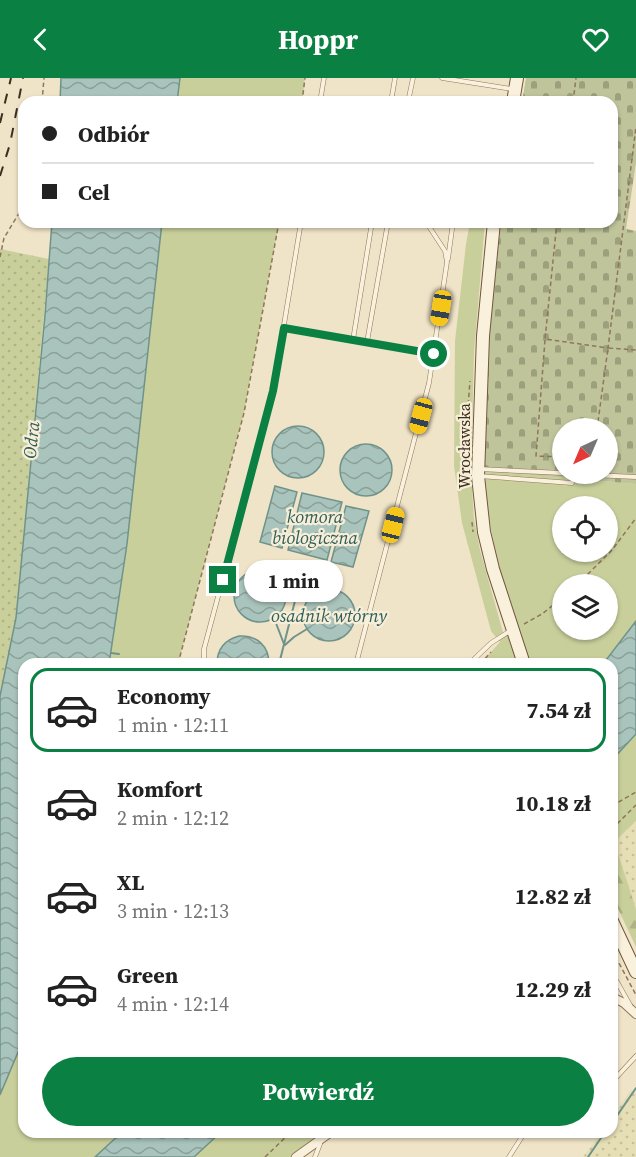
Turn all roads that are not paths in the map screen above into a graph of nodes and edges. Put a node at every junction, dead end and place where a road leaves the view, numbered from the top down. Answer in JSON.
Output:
{"nodes":[{"id":1,"x":324,"y":78,"type":"edge"},
{"id":2,"x":395,"y":78,"type":"edge"},
{"id":3,"x":412,"y":78,"type":"edge"},
{"id":4,"x":442,"y":78,"type":"edge"},
{"id":5,"x":515,"y":90,"type":"edge"},
{"id":6,"x":321,"y":96,"type":"edge"},
{"id":7,"x":392,"y":96,"type":"edge"},
{"id":8,"x":409,"y":96,"type":"edge"},
{"id":9,"x":300,"y":228,"type":"edge"},
{"id":10,"x":371,"y":228,"type":"edge"},
{"id":11,"x":387,"y":228,"type":"edge"},
{"id":12,"x":430,"y":228,"type":"edge"},
{"id":13,"x":452,"y":228,"type":"edge"},
{"id":14,"x":493,"y":228,"type":"edge"},
{"id":15,"x":447,"y":262,"type":"junction"},
{"id":16,"x":284,"y":328,"type":"junction"},
{"id":17,"x":353,"y":340,"type":"junction"},
{"id":18,"x":367,"y":342,"type":"junction"},
{"id":19,"x":434,"y":354,"type":"junction"},
{"id":20,"x":478,"y":472,"type":"junction"},
{"id":21,"x":552,"y":474,"type":"edge"},
{"id":22,"x":618,"y":476,"type":"edge"},
{"id":23,"x":636,"y":477,"type":"edge"},
{"id":24,"x":552,"y":481,"type":"edge"},
{"id":25,"x":514,"y":628,"type":"junction"},
{"id":26,"x":204,"y":658,"type":"edge"},
{"id":27,"x":358,"y":658,"type":"edge"},
{"id":28,"x":475,"y":658,"type":"edge"},
{"id":29,"x":522,"y":658,"type":"edge"},
{"id":30,"x":618,"y":934,"type":"edge"},
{"id":31,"x":636,"y":972,"type":"edge"},
{"id":32,"x":618,"y":983,"type":"edge"},
{"id":33,"x":618,"y":1000,"type":"edge"},
{"id":34,"x":636,"y":1014,"type":"edge"},
{"id":35,"x":636,"y":1056,"type":"edge"},
{"id":36,"x":618,"y":1076,"type":"edge"},
{"id":37,"x":324,"y":1138,"type":"edge"},
{"id":38,"x":521,"y":1138,"type":"edge"},
{"id":39,"x":321,"y":1140,"type":"junction"},
{"id":40,"x":296,"y":1157,"type":"edge"},
{"id":41,"x":315,"y":1157,"type":"edge"},
{"id":42,"x":509,"y":1157,"type":"edge"}],
"edges":[{"from":1,"to":6,"type":"lane"},
{"from":2,"to":7,"type":"lane"},
{"from":3,"to":8,"type":"lane"},
{"from":4,"to":5,"type":"lane"},
{"from":9,"to":16,"type":"lane"},
{"from":10,"to":17,"type":"lane"},
{"from":11,"to":18,"type":"lane"},
{"from":12,"to":15,"type":"lane"},
{"from":13,"to":15,"type":"lane"},
{"from":14,"to":20,"type":"main road","name":"Wrocławska"},
{"from":15,"to":19,"type":"lane"},
{"from":16,"to":17,"type":"lane"},
{"from":16,"to":26,"type":"lane"},
{"from":17,"to":18,"type":"lane"},
{"from":18,"to":19,"type":"lane"},
{"from":19,"to":27,"type":"lane"},
{"from":20,"to":21,"type":"lane"},
{"from":20,"to":24,"type":"lane"},
{"from":20,"to":25,"type":"main road","name":"Wrocławska"},
{"from":22,"to":23,"type":"lane"},
{"from":25,"to":28,"type":"lane"},
{"from":25,"to":29,"type":"main road","name":"Wrocławska"},
{"from":30,"to":31,"type":"main road"},
{"from":32,"to":34,"type":"lane"},
{"from":33,"to":34,"type":"street"},
{"from":35,"to":36,"type":"lane"},
{"from":37,"to":39,"type":"street"},
{"from":38,"to":42,"type":"lane"},
{"from":39,"to":40,"type":"street"},
{"from":39,"to":41,"type":"lane"}]}
